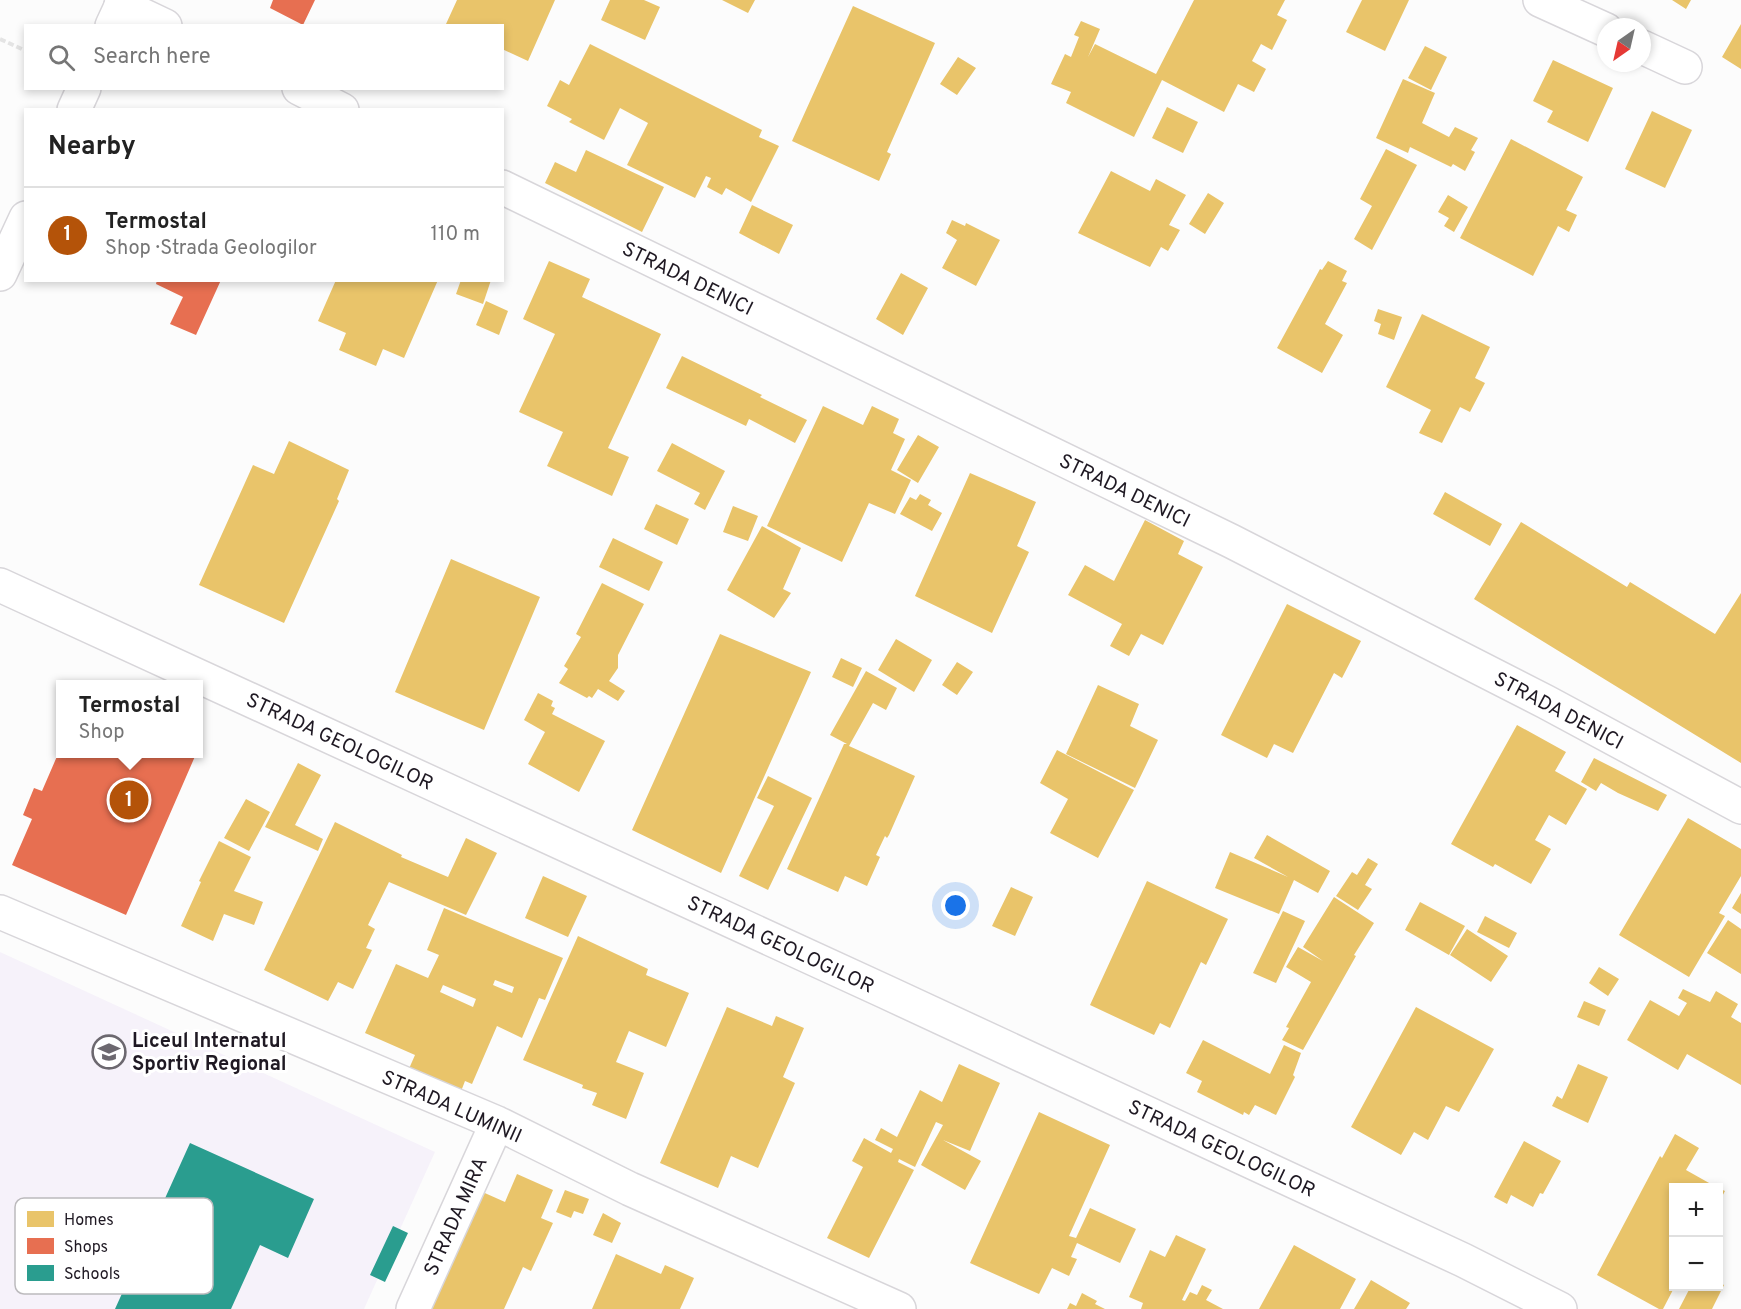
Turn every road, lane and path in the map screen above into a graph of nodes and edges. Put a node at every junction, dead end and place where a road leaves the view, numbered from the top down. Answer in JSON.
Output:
{"nodes":[{"id":1,"x":1540,"y":0,"type":"edge"},
{"id":2,"x":119,"y":10,"type":"edge"},
{"id":3,"x":159,"y":24,"type":"edge"},
{"id":4,"x":1597,"y":26,"type":"edge"},
{"id":5,"x":0,"y":39,"type":"edge"},
{"id":6,"x":24,"y":50,"type":"edge"},
{"id":7,"x":1651,"y":51,"type":"edge"},
{"id":8,"x":1685,"y":67,"type":"dead end"},
{"id":9,"x":83,"y":90,"type":"edge"},
{"id":10,"x":302,"y":90,"type":"edge"},
{"id":11,"x":75,"y":108,"type":"edge"},
{"id":12,"x":338,"y":108,"type":"edge"},
{"id":13,"x":504,"y":189,"type":"edge"},
{"id":14,"x":24,"y":222,"type":"edge"},
{"id":15,"x":0,"y":274,"type":"edge"},
{"id":16,"x":0,"y":585,"type":"edge"},
{"id":17,"x":1741,"y":807,"type":"edge"},
{"id":18,"x":0,"y":912,"type":"edge"},
{"id":19,"x":497,"y":1124,"type":"junction"},
{"id":20,"x":413,"y":1309,"type":"edge"},
{"id":21,"x":899,"y":1309,"type":"edge"},
{"id":22,"x":1560,"y":1309,"type":"edge"}],
"edges":[{"from":1,"to":4,"type":"street"},
{"from":2,"to":3,"type":"street"},
{"from":5,"to":6,"type":"path"},
{"from":7,"to":8,"type":"street"},
{"from":9,"to":11,"type":"street"},
{"from":10,"to":12,"type":"street"},
{"from":13,"to":17,"type":"street","name":"STRADA DENICI"},
{"from":14,"to":15,"type":"street"},
{"from":16,"to":22,"type":"street","name":"STRADA GEOLOGILOR"},
{"from":18,"to":19,"type":"street","name":"STRADA LUMINII"},
{"from":19,"to":20,"type":"street","name":"STRADA MIRA"},
{"from":19,"to":21,"type":"street","name":"STRADA LUMINII"}]}
